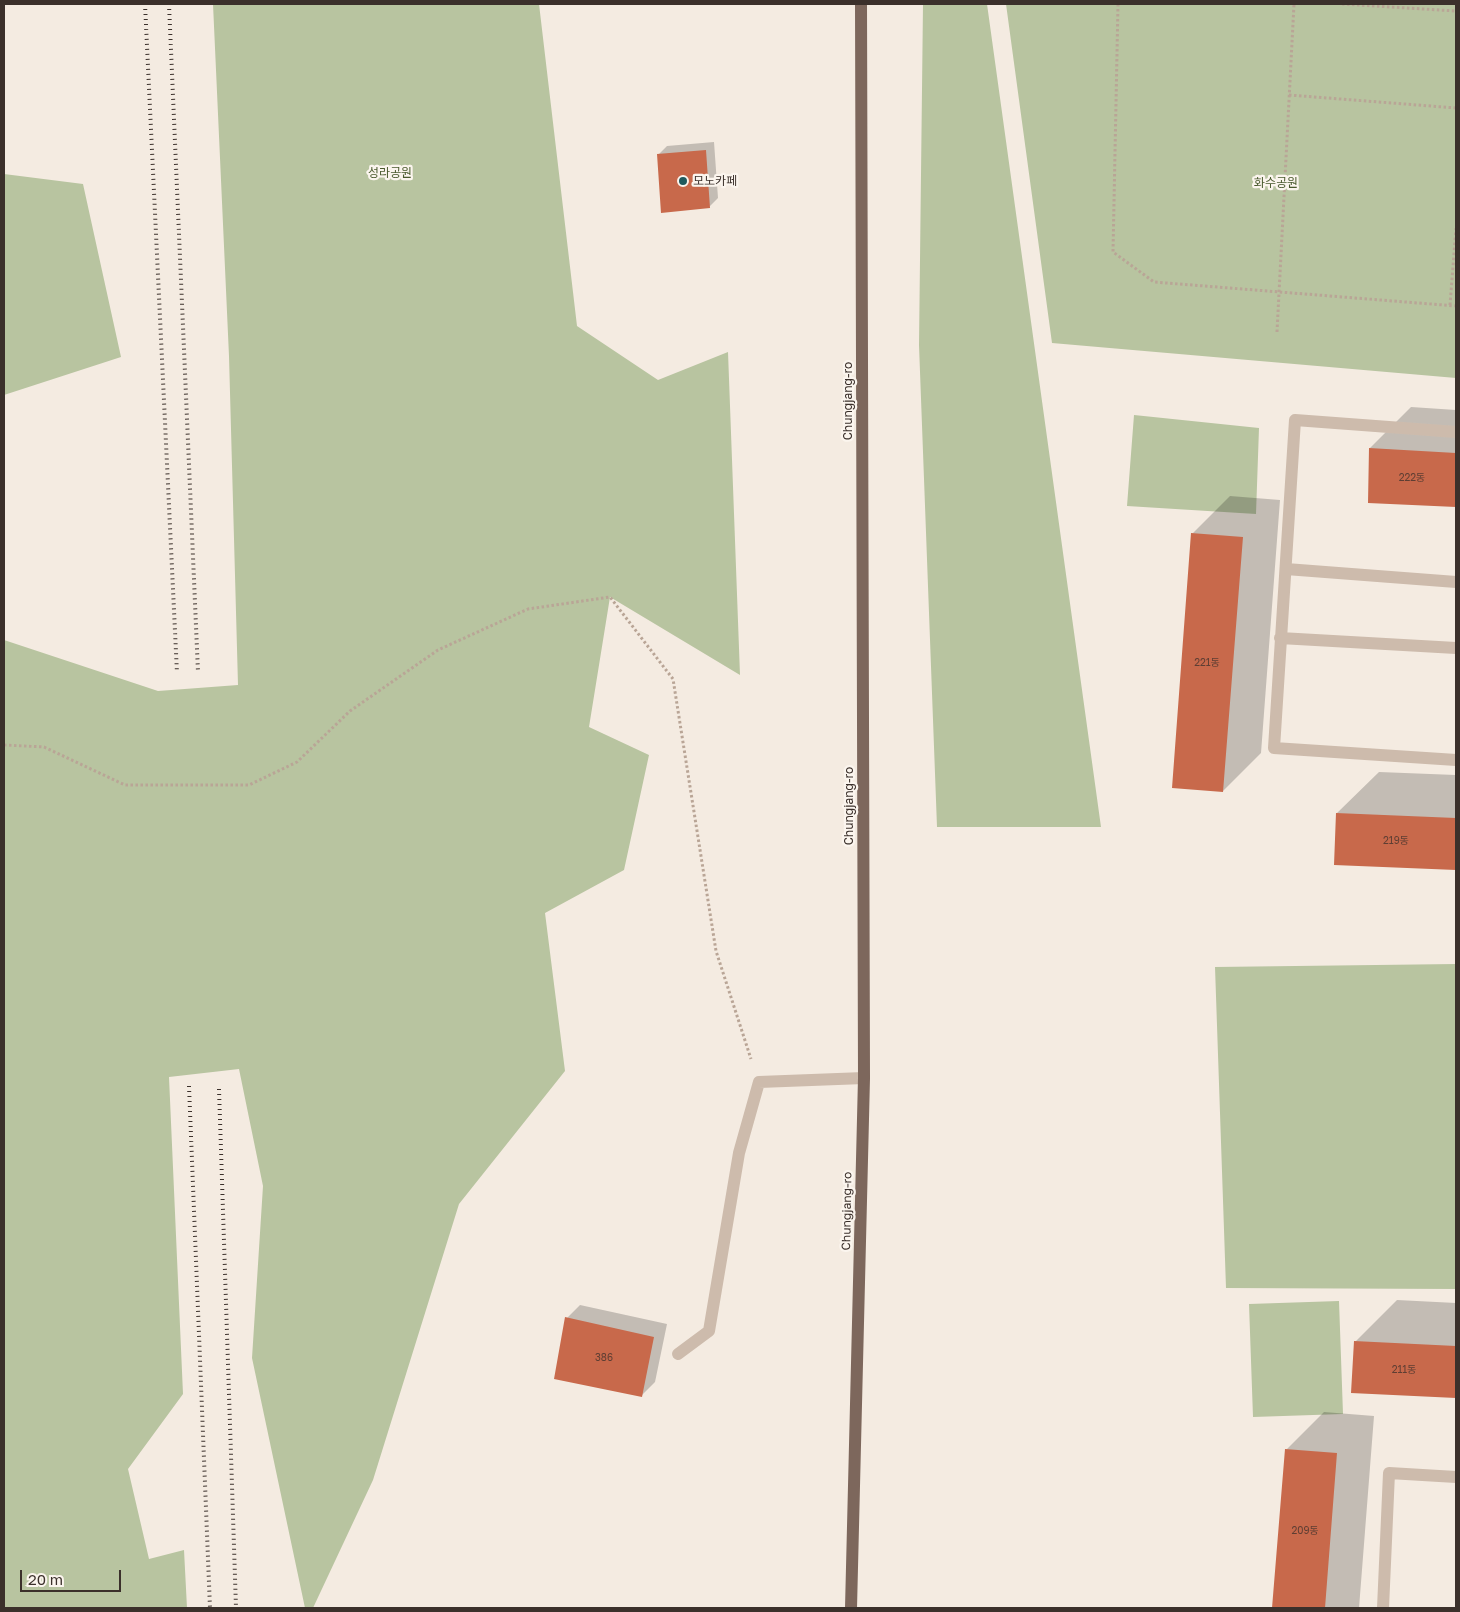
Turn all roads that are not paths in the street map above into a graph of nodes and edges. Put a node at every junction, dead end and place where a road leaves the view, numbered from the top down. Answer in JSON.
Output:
{"nodes":[{"id":1,"x":861,"y":4,"type":"edge"},
{"id":2,"x":1456,"y":432,"type":"edge"},
{"id":3,"x":1286,"y":570,"type":"junction"},
{"id":4,"x":1456,"y":582,"type":"edge"},
{"id":5,"x":1280,"y":638,"type":"junction"},
{"id":6,"x":1456,"y":648,"type":"edge"},
{"id":7,"x":1456,"y":760,"type":"edge"},
{"id":8,"x":864,"y":1078,"type":"junction"},
{"id":9,"x":678,"y":1354,"type":"dead end"},
{"id":10,"x":1456,"y":1476,"type":"edge"},
{"id":11,"x":851,"y":1608,"type":"edge"},
{"id":12,"x":1383,"y":1608,"type":"edge"}],
"edges":[{"from":1,"to":8,"type":"main road","name":"Chungjang-ro"},
{"from":2,"to":3,"type":"street"},
{"from":3,"to":4,"type":"street"},
{"from":3,"to":5,"type":"street"},
{"from":5,"to":6,"type":"street"},
{"from":5,"to":7,"type":"street"},
{"from":8,"to":9,"type":"street"},
{"from":8,"to":11,"type":"main road","name":"Chungjang-ro"},
{"from":10,"to":12,"type":"street"}]}
